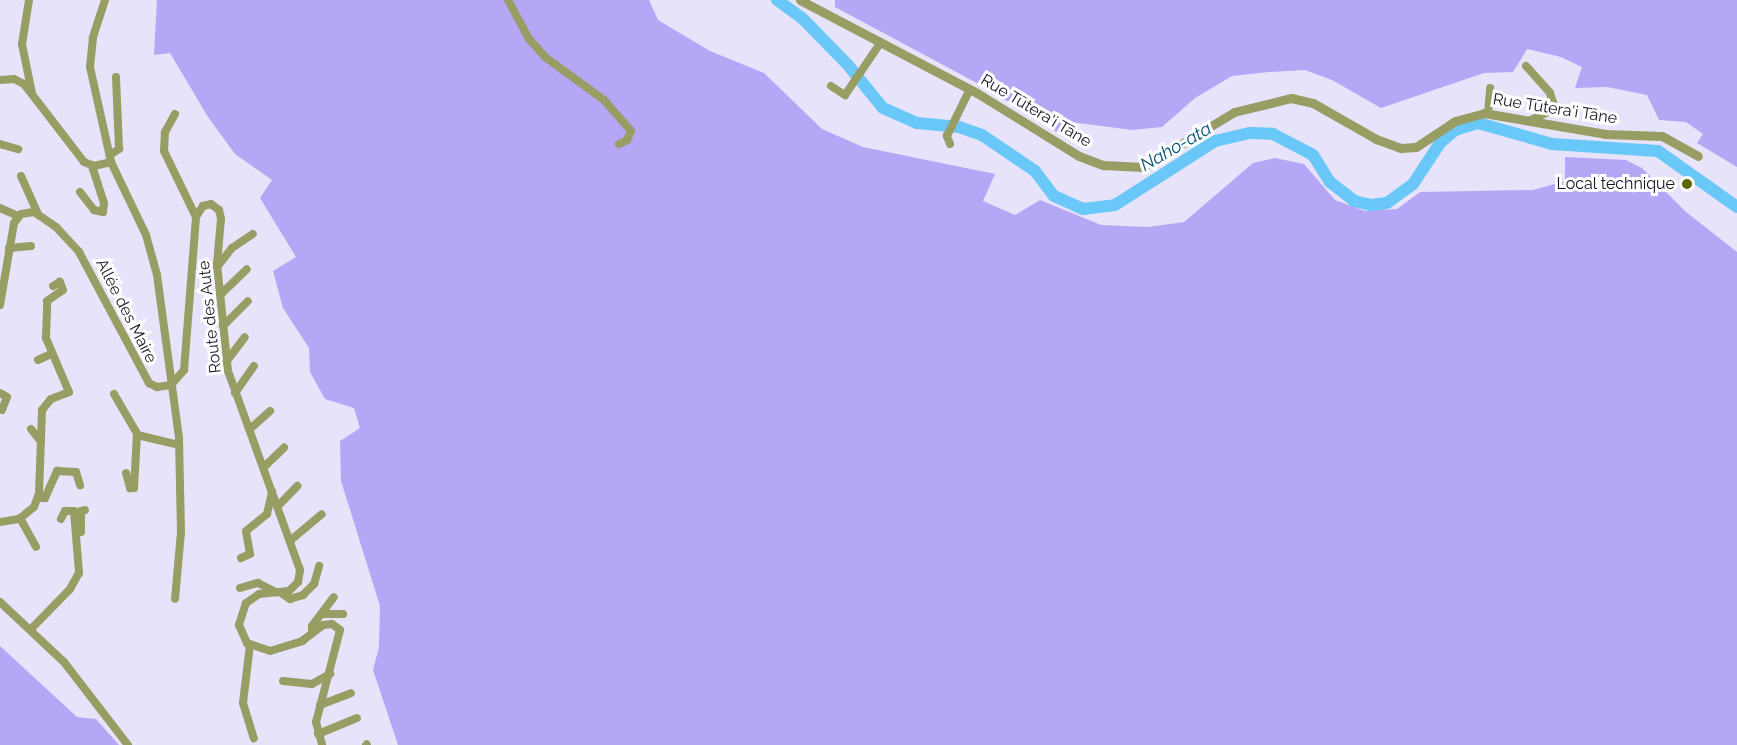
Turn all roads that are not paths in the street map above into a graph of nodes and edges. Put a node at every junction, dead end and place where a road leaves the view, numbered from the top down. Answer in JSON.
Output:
{"nodes":[{"id":1,"x":29,"y":0,"type":"edge"},
{"id":2,"x":105,"y":0,"type":"edge"},
{"id":3,"x":508,"y":0,"type":"edge"},
{"id":4,"x":800,"y":0,"type":"edge"},
{"id":5,"x":881,"y":42,"type":"junction"},
{"id":6,"x":1526,"y":66,"type":"dead end"},
{"id":7,"x":116,"y":77,"type":"dead end"},
{"id":8,"x":0,"y":80,"type":"edge"},
{"id":9,"x":831,"y":86,"type":"dead end"},
{"id":10,"x":1490,"y":88,"type":"dead end"},
{"id":11,"x":970,"y":89,"type":"junction"},
{"id":12,"x":32,"y":96,"type":"junction"},
{"id":13,"x":1488,"y":113,"type":"junction"},
{"id":14,"x":176,"y":114,"type":"dead end"},
{"id":15,"x":1531,"y":120,"type":"junction"},
{"id":16,"x":0,"y":144,"type":"edge"},
{"id":17,"x":619,"y":144,"type":"dead end"},
{"id":18,"x":950,"y":144,"type":"dead end"},
{"id":19,"x":18,"y":149,"type":"dead end"},
{"id":20,"x":1698,"y":156,"type":"dead end"},
{"id":21,"x":111,"y":159,"type":"junction"},
{"id":22,"x":92,"y":165,"type":"junction"},
{"id":23,"x":21,"y":176,"type":"dead end"},
{"id":24,"x":80,"y":192,"type":"dead end"},
{"id":25,"x":0,"y":208,"type":"edge"},
{"id":26,"x":38,"y":214,"type":"junction"},
{"id":27,"x":18,"y":216,"type":"junction"},
{"id":28,"x":196,"y":217,"type":"junction"},
{"id":29,"x":253,"y":234,"type":"dead end"},
{"id":30,"x":32,"y":246,"type":"dead end"},
{"id":31,"x":9,"y":248,"type":"junction"},
{"id":32,"x":217,"y":267,"type":"junction"},
{"id":33,"x":247,"y":269,"type":"dead end"},
{"id":34,"x":53,"y":286,"type":"dead end"},
{"id":35,"x":220,"y":295,"type":"junction"},
{"id":36,"x":248,"y":301,"type":"dead end"},
{"id":37,"x":0,"y":305,"type":"edge"},
{"id":38,"x":223,"y":326,"type":"junction"},
{"id":39,"x":245,"y":337,"type":"dead end"},
{"id":40,"x":51,"y":354,"type":"junction"},
{"id":41,"x":38,"y":360,"type":"dead end"},
{"id":42,"x":226,"y":362,"type":"junction"},
{"id":43,"x":254,"y":366,"type":"dead end"},
{"id":44,"x":171,"y":385,"type":"junction"},
{"id":45,"x":0,"y":393,"type":"edge"},
{"id":46,"x":235,"y":393,"type":"junction"},
{"id":47,"x":114,"y":394,"type":"dead end"},
{"id":48,"x":2,"y":410,"type":"dead end"},
{"id":49,"x":270,"y":411,"type":"dead end"},
{"id":50,"x":32,"y":429,"type":"dead end"},
{"id":51,"x":250,"y":429,"type":"junction"},
{"id":52,"x":138,"y":435,"type":"junction"},
{"id":53,"x":41,"y":442,"type":"junction"},
{"id":54,"x":179,"y":445,"type":"junction"},
{"id":55,"x":284,"y":447,"type":"dead end"},
{"id":56,"x":264,"y":467,"type":"junction"},
{"id":57,"x":126,"y":474,"type":"dead end"},
{"id":58,"x":80,"y":485,"type":"dead end"},
{"id":59,"x":297,"y":486,"type":"dead end"},
{"id":60,"x":272,"y":490,"type":"junction"},
{"id":61,"x":38,"y":498,"type":"junction"},
{"id":62,"x":278,"y":506,"type":"junction"},
{"id":63,"x":85,"y":510,"type":"dead end"},
{"id":64,"x":322,"y":514,"type":"dead end"},
{"id":65,"x":20,"y":518,"type":"junction"},
{"id":66,"x":61,"y":519,"type":"dead end"},
{"id":67,"x":0,"y":522,"type":"edge"},
{"id":68,"x":291,"y":540,"type":"junction"},
{"id":69,"x":36,"y":547,"type":"dead end"},
{"id":70,"x":78,"y":558,"type":"junction"},
{"id":71,"x":241,"y":558,"type":"dead end"},
{"id":72,"x":319,"y":566,"type":"dead end"},
{"id":73,"x":240,"y":588,"type":"dead end"},
{"id":74,"x":279,"y":593,"type":"junction"},
{"id":75,"x":334,"y":597,"type":"dead end"},
{"id":76,"x":176,"y":599,"type":"dead end"},
{"id":77,"x":0,"y":602,"type":"edge"},
{"id":78,"x":323,"y":614,"type":"junction"},
{"id":79,"x":343,"y":614,"type":"dead end"},
{"id":80,"x":31,"y":629,"type":"junction"},
{"id":81,"x":312,"y":633,"type":"junction"},
{"id":82,"x":250,"y":645,"type":"junction"},
{"id":83,"x":330,"y":674,"type":"junction"},
{"id":84,"x":282,"y":681,"type":"dead end"},
{"id":85,"x":351,"y":693,"type":"dead end"},
{"id":86,"x":320,"y":705,"type":"junction"},
{"id":87,"x":357,"y":718,"type":"dead end"},
{"id":88,"x":318,"y":734,"type":"junction"},
{"id":89,"x":254,"y":738,"type":"dead end"},
{"id":90,"x":128,"y":745,"type":"edge"},
{"id":91,"x":322,"y":745,"type":"edge"}],
"edges":[{"from":1,"to":12,"type":"street"},
{"from":2,"to":21,"type":"street"},
{"from":3,"to":17,"type":"street"},
{"from":4,"to":5,"type":"street","name":"Rue Tūtera'i Tāne"},
{"from":5,"to":9,"type":"street"},
{"from":5,"to":11,"type":"street","name":"Rue Tūtera'i Tāne"},
{"from":6,"to":15,"type":"street"},
{"from":7,"to":21,"type":"street"},
{"from":8,"to":12,"type":"street"},
{"from":10,"to":13,"type":"street"},
{"from":11,"to":13,"type":"street","name":"Rue Tūtera'i Tāne"},
{"from":11,"to":18,"type":"street"},
{"from":12,"to":22,"type":"street"},
{"from":13,"to":15,"type":"street","name":"Rue Tūtera'i Tāne"},
{"from":14,"to":28,"type":"street"},
{"from":15,"to":20,"type":"street","name":"Rue Tūtera'i Tāne"},
{"from":16,"to":19,"type":"street"},
{"from":21,"to":22,"type":"street"},
{"from":21,"to":44,"type":"street"},
{"from":22,"to":24,"type":"street"},
{"from":23,"to":26,"type":"street"},
{"from":25,"to":27,"type":"street"},
{"from":26,"to":27,"type":"street"},
{"from":26,"to":44,"type":"street","name":"Allée des Maire"},
{"from":27,"to":31,"type":"street"},
{"from":28,"to":32,"type":"street","name":"Route des Aute"},
{"from":28,"to":44,"type":"street","name":"Route des Aute"},
{"from":29,"to":32,"type":"street"},
{"from":30,"to":31,"type":"street"},
{"from":31,"to":37,"type":"street"},
{"from":32,"to":35,"type":"street","name":"Route des Aute"},
{"from":33,"to":35,"type":"street"},
{"from":34,"to":40,"type":"street"},
{"from":35,"to":38,"type":"street","name":"Route des Aute"},
{"from":36,"to":38,"type":"street"},
{"from":38,"to":42,"type":"street","name":"Route des Aute"},
{"from":39,"to":42,"type":"street"},
{"from":40,"to":41,"type":"street"},
{"from":40,"to":53,"type":"street"},
{"from":42,"to":46,"type":"street","name":"Route des Aute"},
{"from":43,"to":46,"type":"street"},
{"from":44,"to":54,"type":"street"},
{"from":45,"to":48,"type":"street"},
{"from":46,"to":51,"type":"street","name":"Route des Aute"},
{"from":47,"to":52,"type":"street"},
{"from":49,"to":51,"type":"street"},
{"from":50,"to":53,"type":"street"},
{"from":51,"to":56,"type":"street","name":"Route des Aute"},
{"from":52,"to":54,"type":"street"},
{"from":52,"to":57,"type":"street"},
{"from":53,"to":61,"type":"street"},
{"from":54,"to":76,"type":"street"},
{"from":55,"to":56,"type":"street"},
{"from":56,"to":60,"type":"street","name":"Route des Aute"},
{"from":58,"to":61,"type":"street"},
{"from":59,"to":62,"type":"street"},
{"from":60,"to":62,"type":"street","name":"Route des Aute"},
{"from":60,"to":71,"type":"street"},
{"from":61,"to":65,"type":"street"},
{"from":62,"to":68,"type":"street","name":"Route des Aute"},
{"from":63,"to":70,"type":"street"},
{"from":64,"to":68,"type":"street"},
{"from":65,"to":67,"type":"street"},
{"from":65,"to":69,"type":"street"},
{"from":66,"to":70,"type":"street"},
{"from":68,"to":74,"type":"street","name":"Route des Aute"},
{"from":70,"to":80,"type":"street"},
{"from":72,"to":74,"type":"street"},
{"from":73,"to":74,"type":"street"},
{"from":74,"to":82,"type":"street"},
{"from":75,"to":78,"type":"street"},
{"from":77,"to":80,"type":"street"},
{"from":78,"to":79,"type":"street"},
{"from":78,"to":81,"type":"street"},
{"from":80,"to":90,"type":"street"},
{"from":81,"to":82,"type":"street"},
{"from":81,"to":83,"type":"street"},
{"from":82,"to":89,"type":"street"},
{"from":83,"to":84,"type":"street"},
{"from":83,"to":86,"type":"street"},
{"from":85,"to":86,"type":"street"},
{"from":86,"to":88,"type":"street"},
{"from":87,"to":88,"type":"street"},
{"from":88,"to":91,"type":"street"}]}
